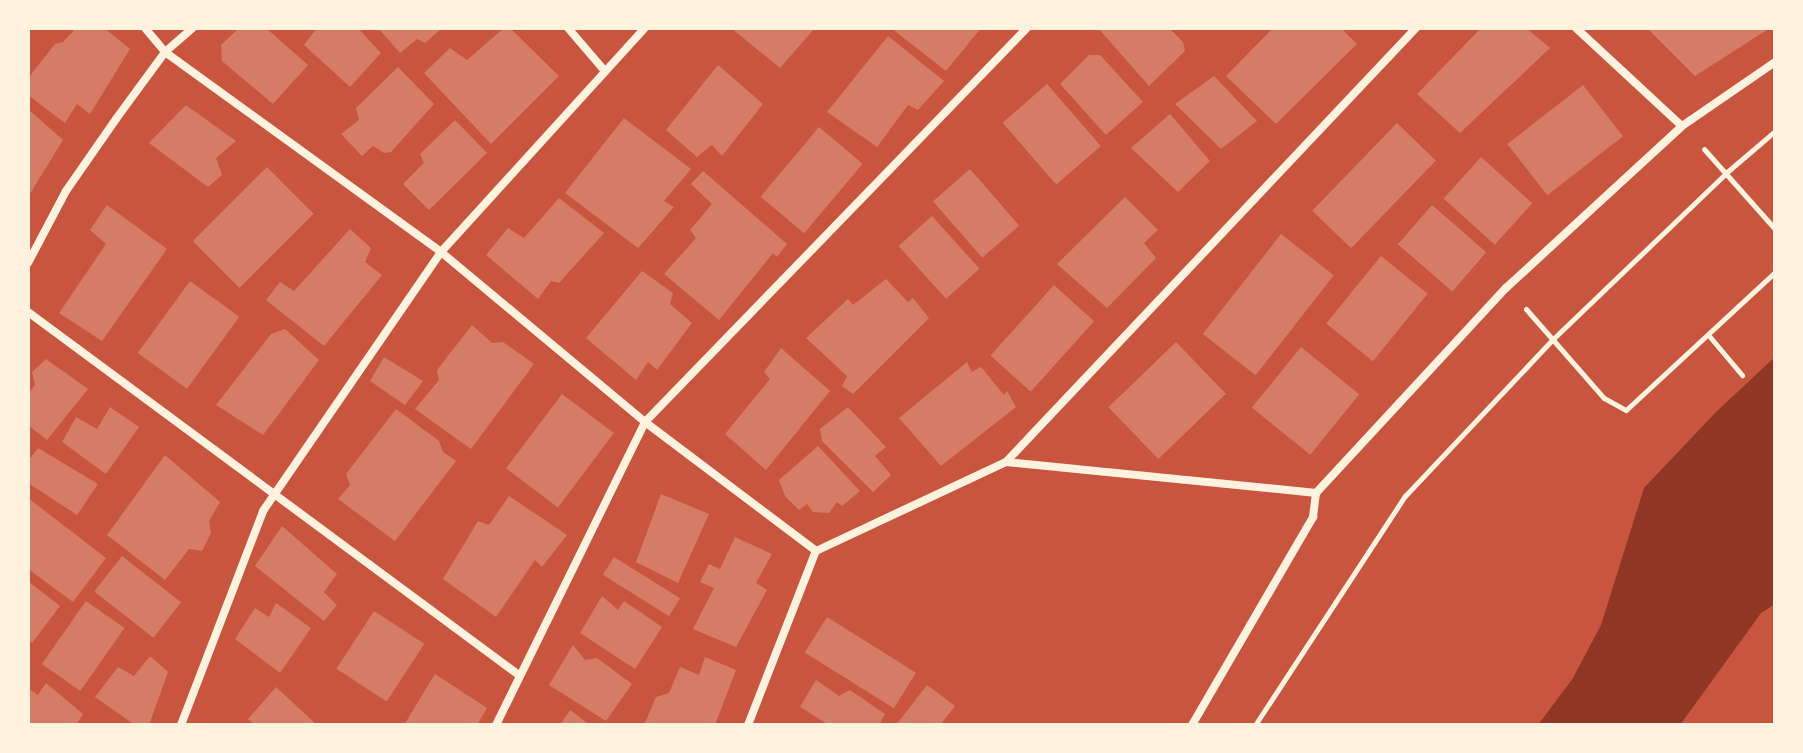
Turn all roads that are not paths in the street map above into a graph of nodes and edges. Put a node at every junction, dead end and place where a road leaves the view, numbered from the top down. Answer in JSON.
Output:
{"nodes":[{"id":1,"x":145,"y":28,"type":"edge"},
{"id":2,"x":193,"y":28,"type":"edge"},
{"id":3,"x":568,"y":28,"type":"edge"},
{"id":4,"x":645,"y":28,"type":"edge"},
{"id":5,"x":1027,"y":28,"type":"edge"},
{"id":6,"x":1416,"y":28,"type":"edge"},
{"id":7,"x":1576,"y":28,"type":"edge"},
{"id":8,"x":165,"y":52,"type":"junction"},
{"id":9,"x":1775,"y":62,"type":"edge"},
{"id":10,"x":604,"y":70,"type":"junction"},
{"id":11,"x":1682,"y":126,"type":"junction"},
{"id":12,"x":441,"y":252,"type":"junction"},
{"id":13,"x":28,"y":263,"type":"edge"},
{"id":14,"x":28,"y":312,"type":"edge"},
{"id":15,"x":645,"y":422,"type":"junction"},
{"id":16,"x":1006,"y":462,"type":"junction"},
{"id":17,"x":1316,"y":493,"type":"junction"},
{"id":18,"x":275,"y":495,"type":"junction"},
{"id":19,"x":816,"y":551,"type":"junction"},
{"id":20,"x":519,"y":675,"type":"junction"},
{"id":21,"x":181,"y":725,"type":"edge"},
{"id":22,"x":496,"y":725,"type":"edge"},
{"id":23,"x":748,"y":725,"type":"edge"},
{"id":24,"x":1192,"y":725,"type":"edge"}],
"edges":[{"from":1,"to":8,"type":"street"},
{"from":2,"to":8,"type":"street"},
{"from":3,"to":10,"type":"street"},
{"from":4,"to":10,"type":"street"},
{"from":5,"to":15,"type":"street"},
{"from":6,"to":16,"type":"street"},
{"from":7,"to":11,"type":"street"},
{"from":8,"to":12,"type":"street"},
{"from":8,"to":13,"type":"street"},
{"from":9,"to":11,"type":"street"},
{"from":10,"to":12,"type":"street"},
{"from":11,"to":17,"type":"street"},
{"from":12,"to":15,"type":"street"},
{"from":12,"to":18,"type":"street"},
{"from":14,"to":18,"type":"street"},
{"from":15,"to":19,"type":"street"},
{"from":15,"to":20,"type":"street"},
{"from":16,"to":17,"type":"street"},
{"from":16,"to":19,"type":"street"},
{"from":17,"to":24,"type":"street"},
{"from":18,"to":20,"type":"street"},
{"from":18,"to":21,"type":"street"},
{"from":19,"to":23,"type":"street"},
{"from":20,"to":22,"type":"street"}]}
